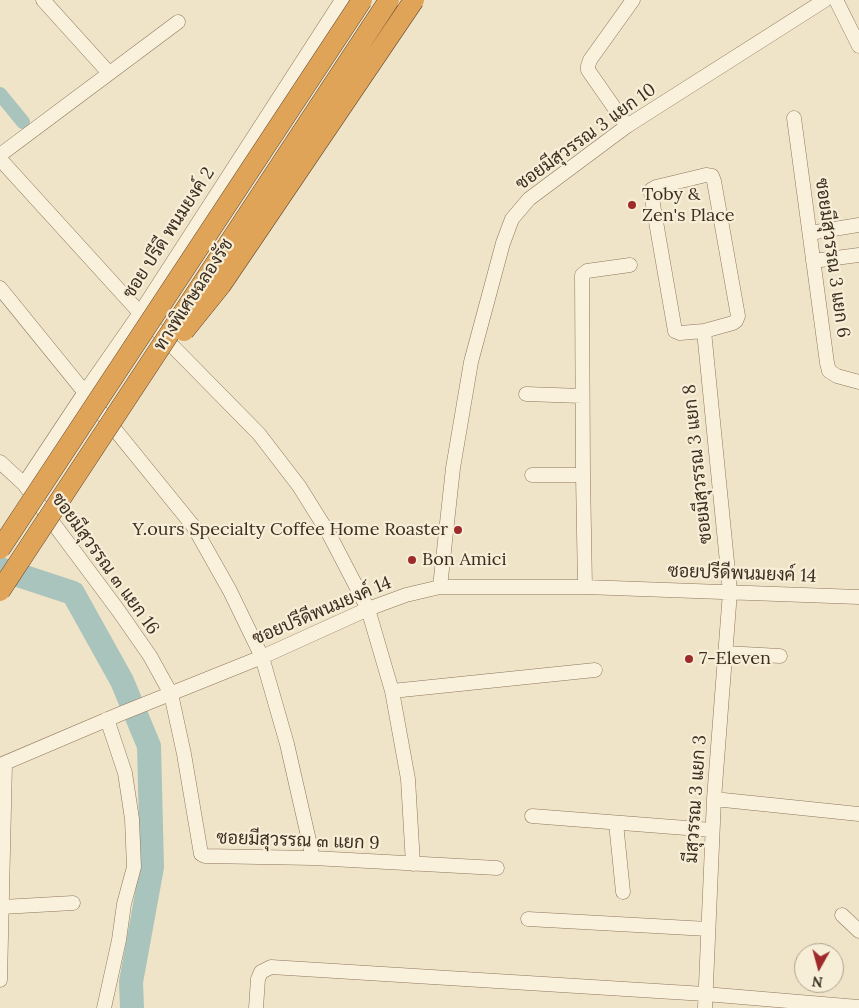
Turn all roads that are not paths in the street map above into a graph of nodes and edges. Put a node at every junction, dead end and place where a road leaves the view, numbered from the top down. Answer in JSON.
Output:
{"nodes":[{"id":1,"x":43,"y":0,"type":"edge"},
{"id":2,"x":342,"y":0,"type":"edge"},
{"id":3,"x":362,"y":0,"type":"edge"},
{"id":4,"x":389,"y":0,"type":"edge"},
{"id":5,"x":414,"y":0,"type":"edge"},
{"id":6,"x":633,"y":0,"type":"edge"},
{"id":7,"x":825,"y":0,"type":"edge"},
{"id":8,"x":836,"y":0,"type":"edge"},
{"id":9,"x":178,"y":22,"type":"dead end"},
{"id":10,"x":859,"y":46,"type":"edge"},
{"id":11,"x":109,"y":73,"type":"junction"},
{"id":12,"x":794,"y":118,"type":"dead end"},
{"id":13,"x":627,"y":126,"type":"junction"},
{"id":14,"x":0,"y":157,"type":"edge"},
{"id":15,"x":859,"y":225,"type":"edge"},
{"id":16,"x":810,"y":234,"type":"junction"},
{"id":17,"x":859,"y":255,"type":"edge"},
{"id":18,"x":813,"y":261,"type":"junction"},
{"id":19,"x":630,"y":265,"type":"dead end"},
{"id":20,"x":0,"y":288,"type":"edge"},
{"id":21,"x":140,"y":313,"type":"junction"},
{"id":22,"x":704,"y":331,"type":"junction"},
{"id":23,"x":859,"y":382,"type":"edge"},
{"id":24,"x":84,"y":392,"type":"junction"},
{"id":25,"x":526,"y":394,"type":"dead end"},
{"id":26,"x":582,"y":396,"type":"junction"},
{"id":27,"x":107,"y":427,"type":"junction"},
{"id":28,"x":0,"y":462,"type":"edge"},
{"id":29,"x":532,"y":474,"type":"dead end"},
{"id":30,"x":582,"y":475,"type":"junction"},
{"id":31,"x":24,"y":484,"type":"junction"},
{"id":32,"x":0,"y":549,"type":"edge"},
{"id":33,"x":440,"y":587,"type":"junction"},
{"id":34,"x":585,"y":587,"type":"junction"},
{"id":35,"x":0,"y":592,"type":"edge"},
{"id":36,"x":730,"y":592,"type":"junction"},
{"id":37,"x":859,"y":597,"type":"edge"},
{"id":38,"x":368,"y":609,"type":"junction"},
{"id":39,"x":725,"y":653,"type":"junction"},
{"id":40,"x":780,"y":656,"type":"dead end"},
{"id":41,"x":262,"y":657,"type":"junction"},
{"id":42,"x":596,"y":670,"type":"dead end"},
{"id":43,"x":392,"y":690,"type":"junction"},
{"id":44,"x":172,"y":694,"type":"junction"},
{"id":45,"x":114,"y":716,"type":"junction"},
{"id":46,"x":2,"y":764,"type":"edge"},
{"id":47,"x":714,"y":798,"type":"junction"},
{"id":48,"x":859,"y":814,"type":"edge"},
{"id":49,"x":532,"y":816,"type":"dead end"},
{"id":50,"x":616,"y":823,"type":"junction"},
{"id":51,"x":712,"y":830,"type":"junction"},
{"id":52,"x":313,"y":858,"type":"junction"},
{"id":53,"x":413,"y":864,"type":"junction"},
{"id":54,"x":497,"y":868,"type":"dead end"},
{"id":55,"x":622,"y":892,"type":"dead end"},
{"id":56,"x":73,"y":903,"type":"dead end"},
{"id":57,"x":2,"y":907,"type":"junction"},
{"id":58,"x":842,"y":915,"type":"dead end"},
{"id":59,"x":528,"y":919,"type":"dead end"},
{"id":60,"x":708,"y":929,"type":"junction"},
{"id":61,"x":859,"y":931,"type":"edge"},
{"id":62,"x":0,"y":980,"type":"edge"},
{"id":63,"x":705,"y":994,"type":"junction"},
{"id":64,"x":859,"y":1007,"type":"edge"},
{"id":65,"x":104,"y":1008,"type":"edge"},
{"id":66,"x":256,"y":1008,"type":"edge"},
{"id":67,"x":705,"y":1008,"type":"edge"}],
"edges":[{"from":1,"to":11,"type":"street"},
{"from":2,"to":21,"type":"street","name":"ซอย ปรีดี พนมยงค์ 2"},
{"from":3,"to":32,"type":"highway","name":"ทางพิเศษฉลองรัช","bridge":true},
{"from":4,"to":27,"type":"highway","name":"ทางพิเศษฉลองรัช","bridge":true},
{"from":5,"to":27,"type":"highway","bridge":true},
{"from":6,"to":13,"type":"street"},
{"from":7,"to":13,"type":"street","name":"ซอยมีสุวรรณ 3 แยก 10"},
{"from":8,"to":10,"type":"street"},
{"from":9,"to":11,"type":"street"},
{"from":11,"to":14,"type":"street"},
{"from":12,"to":16,"type":"street","name":"ซอยมีสุวรรณ 3 แยก 6"},
{"from":13,"to":33,"type":"street","name":"ซอยมีสุวรรณ 3 แยก 10"},
{"from":14,"to":21,"type":"street"},
{"from":15,"to":16,"type":"street"},
{"from":16,"to":18,"type":"street","name":"ซอยมีสุวรรณ 3 แยก 6"},
{"from":17,"to":18,"type":"street"},
{"from":18,"to":23,"type":"street","name":"ซอยมีสุวรรณ 3 แยก 6"},
{"from":19,"to":26,"type":"street"},
{"from":20,"to":24,"type":"street"},
{"from":21,"to":24,"type":"street","name":"ซอย ปรีดี พนมยงค์ 2"},
{"from":21,"to":38,"type":"street"},
{"from":22,"to":22,"type":"street"},
{"from":22,"to":36,"type":"street","name":"ซอยมีสุวรรณ 3 แยก 8"},
{"from":24,"to":31,"type":"street","name":"ซอย ปรีดี พนมยงค์ 2"},
{"from":24,"to":41,"type":"street"},
{"from":25,"to":26,"type":"street"},
{"from":26,"to":30,"type":"street"},
{"from":27,"to":35,"type":"highway","name":"ทางพิเศษฉลองรัช","bridge":true},
{"from":28,"to":31,"type":"street","name":"ซอยมีสุวรรณ ๓ แยก 16"},
{"from":29,"to":30,"type":"street"},
{"from":30,"to":34,"type":"street"},
{"from":31,"to":44,"type":"street","name":"ซอยมีสุวรรณ ๓ แยก 16"},
{"from":33,"to":34,"type":"street","name":"ซอยปรีดีพนมยงค์ 14"},
{"from":33,"to":38,"type":"street","name":"ซอยปรีดีพนมยงค์ 14"},
{"from":34,"to":36,"type":"street","name":"ซอยปรีดีพนมยงค์ 14"},
{"from":36,"to":37,"type":"street","name":"ซอยปรีดีพนมยงค์ 14"},
{"from":36,"to":39,"type":"street","name":"มีสุวรรณ 3 แยก 3"},
{"from":38,"to":41,"type":"street","name":"ซอยปรีดีพนมยงค์ 14"},
{"from":38,"to":43,"type":"street"},
{"from":39,"to":40,"type":"street"},
{"from":39,"to":47,"type":"street","name":"มีสุวรรณ 3 แยก 3"},
{"from":41,"to":44,"type":"street","name":"ซอยปรีดีพนมยงค์ 14"},
{"from":41,"to":52,"type":"street"},
{"from":42,"to":43,"type":"street"},
{"from":43,"to":53,"type":"street"},
{"from":44,"to":45,"type":"street","name":"ซอยปรีดีพนมยงค์ 14"},
{"from":44,"to":52,"type":"street","name":"ซอยมีสุวรรณ ๓ แยก 9"},
{"from":45,"to":46,"type":"street","name":"ซอยปรีดีพนมยงค์ 14"},
{"from":45,"to":65,"type":"street"},
{"from":46,"to":57,"type":"street"},
{"from":47,"to":48,"type":"street"},
{"from":47,"to":51,"type":"street","name":"มีสุวรรณ 3 แยก 3"},
{"from":49,"to":50,"type":"street"},
{"from":50,"to":51,"type":"street"},
{"from":50,"to":55,"type":"street"},
{"from":51,"to":60,"type":"street","name":"มีสุวรรณ 3 แยก 3"},
{"from":52,"to":53,"type":"street","name":"ซอยมีสุวรรณ ๓ แยก 9"},
{"from":53,"to":54,"type":"street","name":"ซอยมีสุวรรณ ๓ แยก 9"},
{"from":56,"to":57,"type":"street"},
{"from":57,"to":62,"type":"street"},
{"from":58,"to":61,"type":"street"},
{"from":59,"to":60,"type":"street"},
{"from":60,"to":63,"type":"street","name":"มีสุวรรณ 3 แยก 3"},
{"from":63,"to":64,"type":"street"},
{"from":63,"to":66,"type":"street"},
{"from":63,"to":67,"type":"street","name":"มีสุวรรณ 3 แยก 3"}]}
